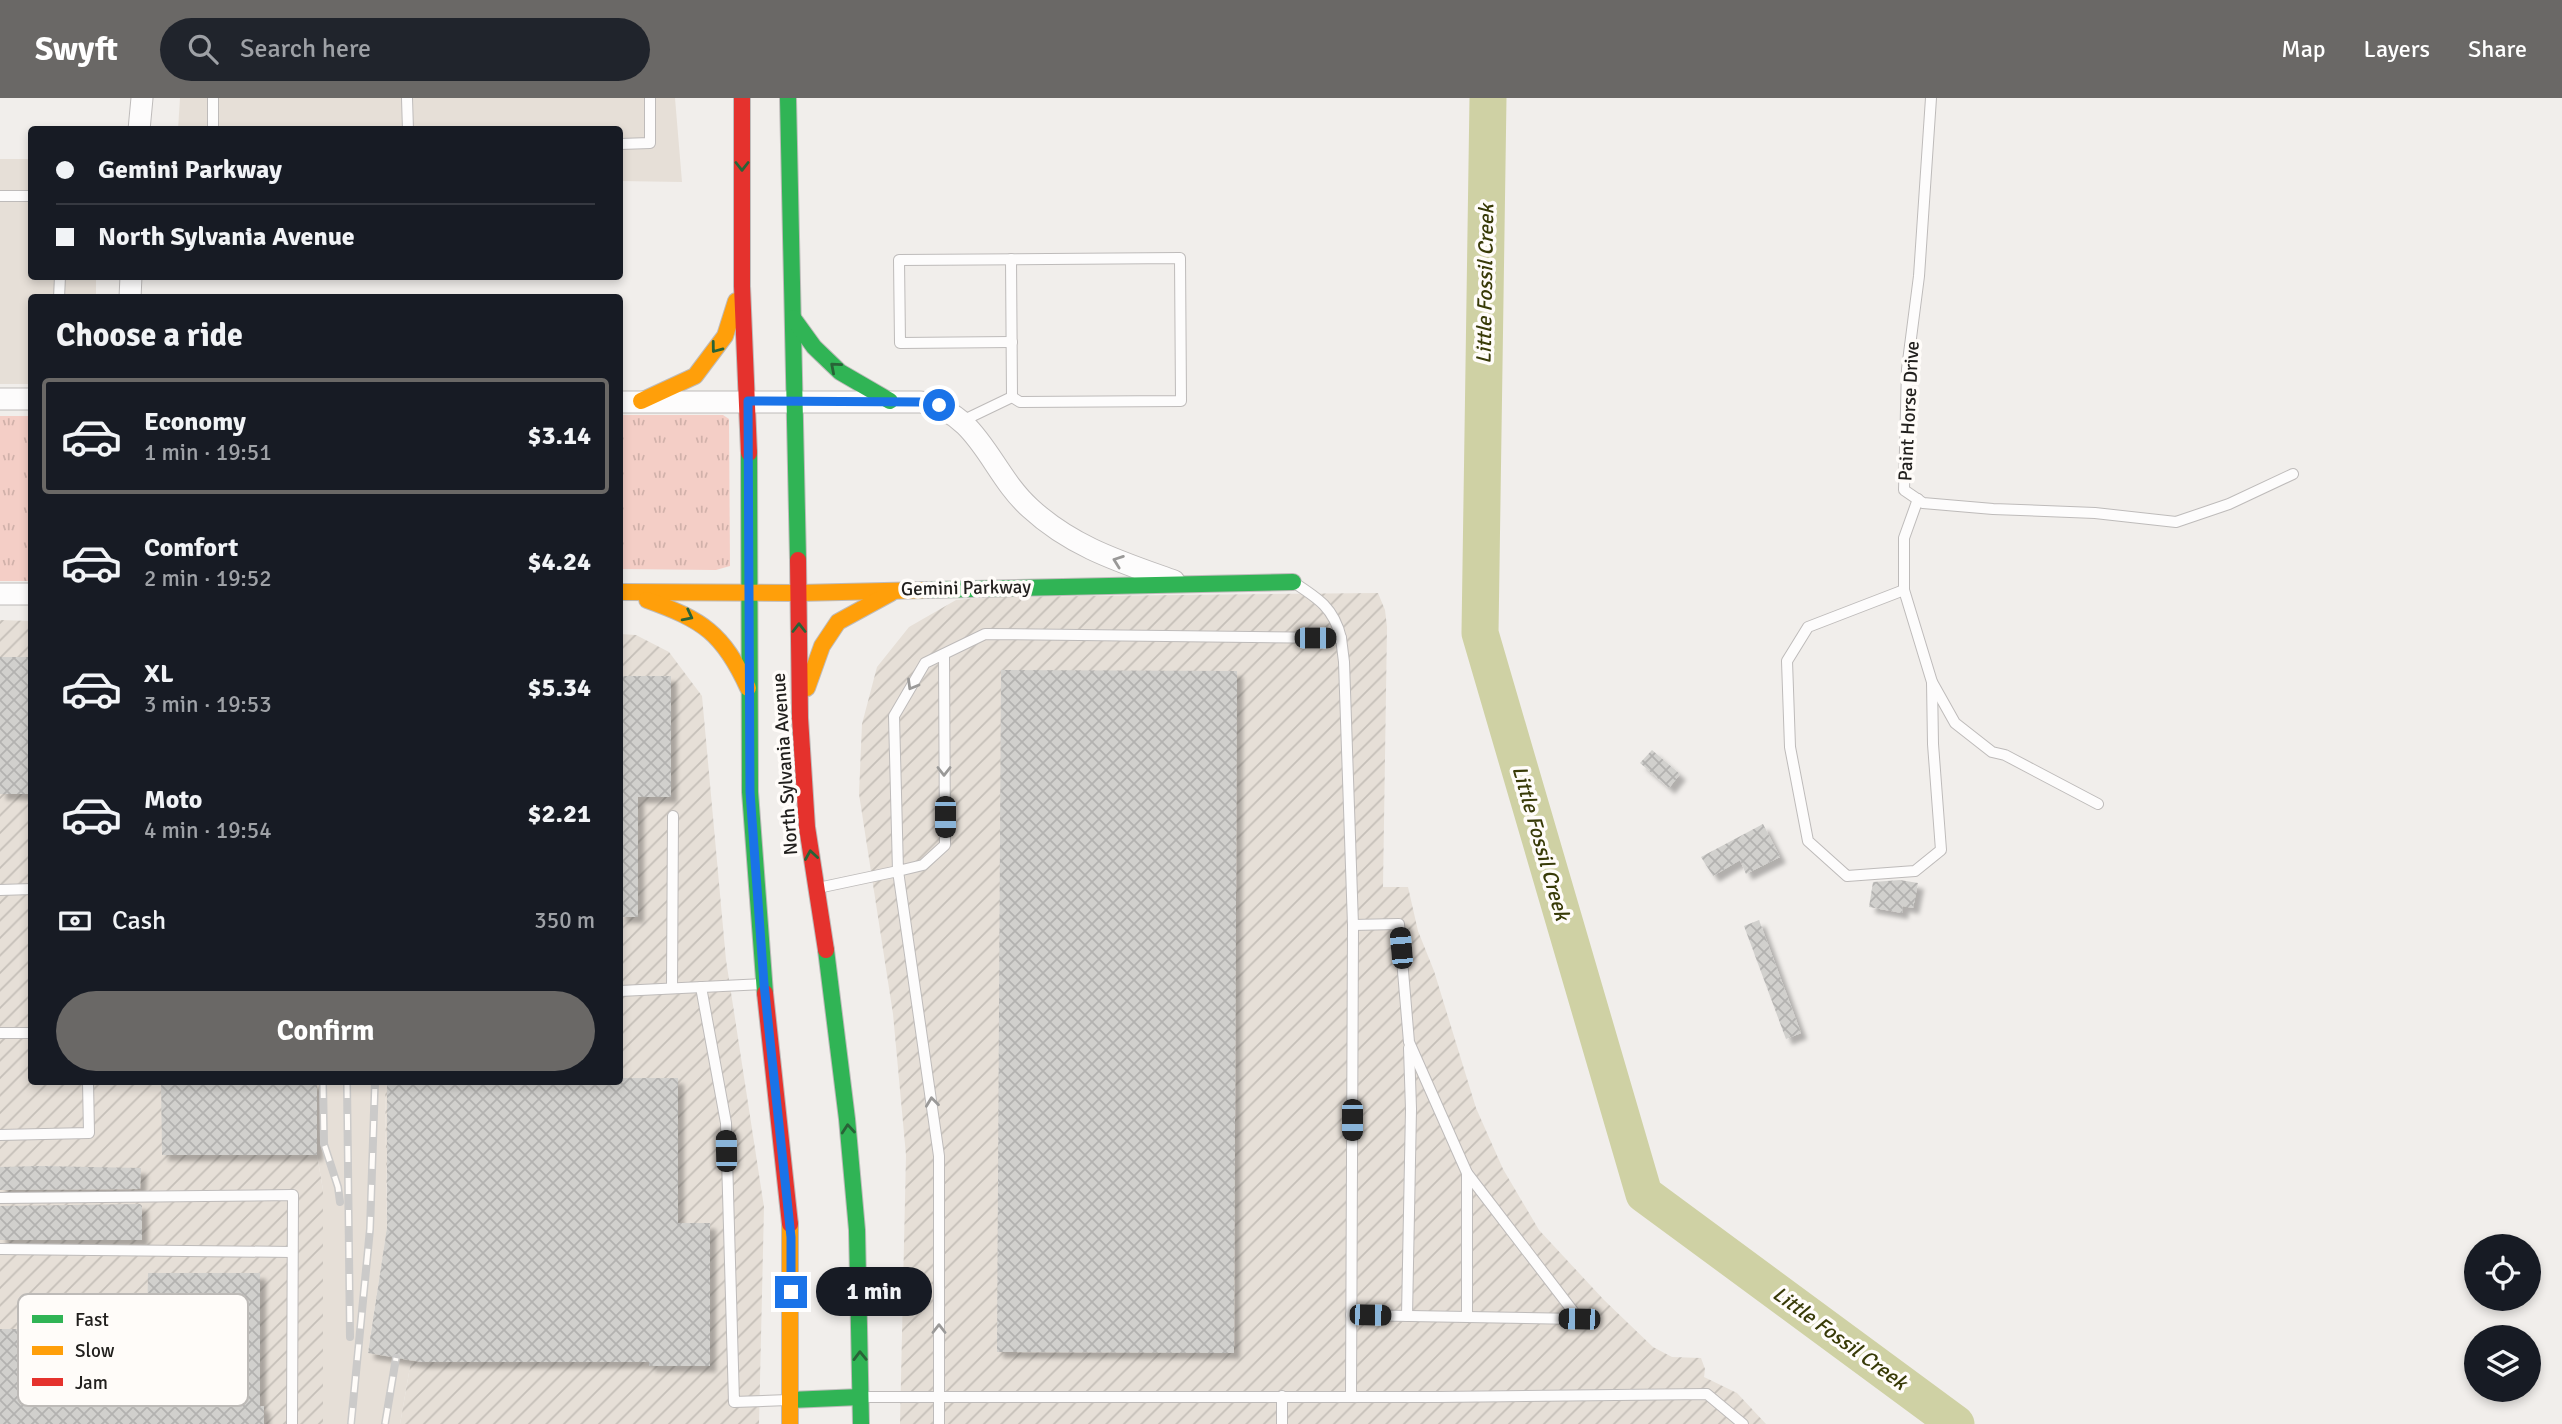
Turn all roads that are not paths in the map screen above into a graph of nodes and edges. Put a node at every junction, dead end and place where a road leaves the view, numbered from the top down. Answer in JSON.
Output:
{"nodes":[{"id":1,"x":142,"y":98,"type":"edge"},
{"id":2,"x":213,"y":98,"type":"edge"},
{"id":3,"x":407,"y":98,"type":"edge"},
{"id":4,"x":650,"y":98,"type":"edge"},
{"id":5,"x":741,"y":98,"type":"edge"},
{"id":6,"x":788,"y":98,"type":"edge"},
{"id":7,"x":1930,"y":98,"type":"edge"},
{"id":8,"x":139,"y":126,"type":"edge"},
{"id":9,"x":213,"y":126,"type":"edge"},
{"id":10,"x":408,"y":126,"type":"edge"},
{"id":11,"x":623,"y":144,"type":"edge"},
{"id":12,"x":0,"y":196,"type":"edge"},
{"id":13,"x":28,"y":196,"type":"edge"},
{"id":14,"x":1011,"y":259,"type":"junction"},
{"id":15,"x":741,"y":286,"type":"junction"},
{"id":16,"x":793,"y":318,"type":"junction"},
{"id":17,"x":1012,"y":342,"type":"junction"},
{"id":18,"x":1012,"y":397,"type":"junction"},
{"id":19,"x":0,"y":399,"type":"edge"},
{"id":20,"x":28,"y":399,"type":"edge"},
{"id":21,"x":795,"y":400,"type":"junction"},
{"id":22,"x":641,"y":401,"type":"junction"},
{"id":23,"x":748,"y":401,"type":"junction"},
{"id":24,"x":890,"y":401,"type":"junction"},
{"id":25,"x":623,"y":402,"type":"edge"},
{"id":26,"x":962,"y":421,"type":"junction"},
{"id":27,"x":2293,"y":474,"type":"dead end"},
{"id":28,"x":1918,"y":499,"type":"junction"},
{"id":29,"x":1293,"y":582,"type":"joint"},
{"id":30,"x":1183,"y":584,"type":"junction"},
{"id":31,"x":896,"y":590,"type":"junction"},
{"id":32,"x":1904,"y":590,"type":"junction"},
{"id":33,"x":623,"y":592,"type":"edge"},
{"id":34,"x":623,"y":592,"type":"edge"},
{"id":35,"x":749,"y":593,"type":"junction"},
{"id":36,"x":799,"y":593,"type":"junction"},
{"id":37,"x":0,"y":594,"type":"edge"},
{"id":38,"x":28,"y":594,"type":"edge"},
{"id":39,"x":1341,"y":638,"type":"junction"},
{"id":40,"x":944,"y":654,"type":"junction"},
{"id":41,"x":1932,"y":682,"type":"junction"},
{"id":42,"x":751,"y":696,"type":"junction"},
{"id":43,"x":800,"y":718,"type":"junction"},
{"id":44,"x":2098,"y":804,"type":"dead end"},
{"id":45,"x":673,"y":816,"type":"dead end"},
{"id":46,"x":898,"y":872,"type":"junction"},
{"id":47,"x":817,"y":888,"type":"junction"},
{"id":48,"x":28,"y":889,"type":"edge"},
{"id":49,"x":0,"y":890,"type":"edge"},
{"id":50,"x":1353,"y":925,"type":"junction"},
{"id":51,"x":764,"y":984,"type":"junction"},
{"id":52,"x":701,"y":987,"type":"junction"},
{"id":53,"x":672,"y":988,"type":"junction"},
{"id":54,"x":623,"y":991,"type":"edge"},
{"id":55,"x":0,"y":1033,"type":"edge"},
{"id":56,"x":28,"y":1033,"type":"edge"},
{"id":57,"x":1409,"y":1042,"type":"junction"},
{"id":58,"x":88,"y":1085,"type":"edge"},
{"id":59,"x":0,"y":1135,"type":"edge"},
{"id":60,"x":1467,"y":1173,"type":"junction"},
{"id":61,"x":0,"y":1198,"type":"edge"},
{"id":62,"x":0,"y":1249,"type":"edge"},
{"id":63,"x":292,"y":1252,"type":"junction"},
{"id":64,"x":1351,"y":1315,"type":"junction"},
{"id":65,"x":1407,"y":1316,"type":"junction"},
{"id":66,"x":1467,"y":1317,"type":"junction"},
{"id":67,"x":1282,"y":1396,"type":"junction"},
{"id":68,"x":860,"y":1397,"type":"junction"},
{"id":69,"x":939,"y":1397,"type":"junction"},
{"id":70,"x":1351,"y":1397,"type":"junction"},
{"id":71,"x":790,"y":1400,"type":"junction"},
{"id":72,"x":292,"y":1424,"type":"edge"},
{"id":73,"x":790,"y":1424,"type":"edge"},
{"id":74,"x":861,"y":1424,"type":"edge"},
{"id":75,"x":939,"y":1424,"type":"edge"},
{"id":76,"x":1282,"y":1424,"type":"edge"},
{"id":77,"x":1744,"y":1424,"type":"edge"}],
"edges":[{"from":1,"to":8,"type":"street"},
{"from":2,"to":9,"type":"lane"},
{"from":3,"to":10,"type":"lane"},
{"from":4,"to":11,"type":"lane"},
{"from":5,"to":15,"type":"main road","name":"North Sylvania Avenue","one_way":true},
{"from":6,"to":16,"type":"main road","name":"North Sylvania Avenue"},
{"from":7,"to":28,"type":"lane","name":"Paint Horse Drive"},
{"from":12,"to":13,"type":"lane"},
{"from":14,"to":17,"type":"lane"},
{"from":14,"to":17,"type":"lane"},
{"from":14,"to":18,"type":"lane"},
{"from":15,"to":22,"type":"main road","one_way":true},
{"from":15,"to":23,"type":"main road","name":"North Sylvania Avenue"},
{"from":16,"to":21,"type":"main road","name":"North Sylvania Avenue"},
{"from":24,"to":16,"type":"main road","one_way":true},
{"from":17,"to":18,"type":"lane"},
{"from":18,"to":26,"type":"lane"},
{"from":19,"to":20,"type":"street"},
{"from":21,"to":23,"type":"street","name":"Gemini Parkway"},
{"from":21,"to":24,"type":"street","name":"Gemini Parkway"},
{"from":21,"to":36,"type":"main road","name":"North Sylvania Avenue"},
{"from":22,"to":23,"type":"street","name":"Gemini Parkway"},
{"from":22,"to":25,"type":"street","name":"Gemini Parkway"},
{"from":23,"to":35,"type":"main road","name":"North Sylvania Avenue"},
{"from":24,"to":26,"type":"street","name":"Gemini Parkway"},
{"from":30,"to":26,"type":"street","name":"Gemini Parkway","one_way":true},
{"from":27,"to":28,"type":"lane","name":"Paint Horse Drive"},
{"from":28,"to":32,"type":"lane"},
{"from":29,"to":30,"type":"main road","name":"Gemini Parkway"},
{"from":29,"to":39,"type":"lane"},
{"from":30,"to":31,"type":"main road","name":"Gemini Parkway"},
{"from":31,"to":36,"type":"main road","name":"Gemini Parkway"},
{"from":31,"to":43,"type":"main road"},
{"from":32,"to":41,"type":"lane"},
{"from":32,"to":41,"type":"lane"},
{"from":33,"to":35,"type":"main road","name":"Gemini Parkway"},
{"from":34,"to":42,"type":"main road","one_way":true},
{"from":35,"to":36,"type":"main road","name":"Gemini Parkway"},
{"from":35,"to":42,"type":"main road","name":"North Sylvania Avenue"},
{"from":43,"to":36,"type":"main road","name":"North Sylvania Avenue","one_way":true},
{"from":37,"to":38,"type":"street"},
{"from":39,"to":40,"type":"lane"},
{"from":39,"to":50,"type":"lane"},
{"from":40,"to":46,"type":"lane","one_way":true},
{"from":40,"to":46,"type":"lane","one_way":true},
{"from":41,"to":44,"type":"lane"},
{"from":42,"to":51,"type":"main road","name":"North Sylvania Avenue"},
{"from":47,"to":43,"type":"main road","name":"North Sylvania Avenue","one_way":true},
{"from":45,"to":53,"type":"lane"},
{"from":46,"to":47,"type":"lane"},
{"from":69,"to":46,"type":"lane","one_way":true},
{"from":68,"to":47,"type":"main road","name":"North Sylvania Avenue","one_way":true},
{"from":48,"to":49,"type":"lane"},
{"from":50,"to":57,"type":"lane"},
{"from":50,"to":64,"type":"lane"},
{"from":51,"to":52,"type":"lane"},
{"from":51,"to":71,"type":"main road","name":"North Sylvania Avenue"},
{"from":52,"to":53,"type":"lane"},
{"from":52,"to":71,"type":"lane"},
{"from":53,"to":54,"type":"lane"},
{"from":55,"to":56,"type":"lane"},
{"from":57,"to":60,"type":"lane"},
{"from":57,"to":65,"type":"lane"},
{"from":58,"to":59,"type":"lane"},
{"from":60,"to":66,"type":"lane"},
{"from":60,"to":66,"type":"lane"},
{"from":61,"to":63,"type":"lane"},
{"from":62,"to":63,"type":"lane"},
{"from":63,"to":72,"type":"lane"},
{"from":64,"to":65,"type":"lane"},
{"from":64,"to":70,"type":"lane"},
{"from":65,"to":66,"type":"lane"},
{"from":67,"to":69,"type":"lane"},
{"from":67,"to":70,"type":"lane"},
{"from":67,"to":76,"type":"lane"},
{"from":68,"to":69,"type":"lane"},
{"from":68,"to":71,"type":"main road"},
{"from":68,"to":74,"type":"main road","name":"North Sylvania Avenue"},
{"from":69,"to":75,"type":"lane"},
{"from":70,"to":77,"type":"lane"},
{"from":71,"to":73,"type":"main road","name":"North Sylvania Avenue"}]}
